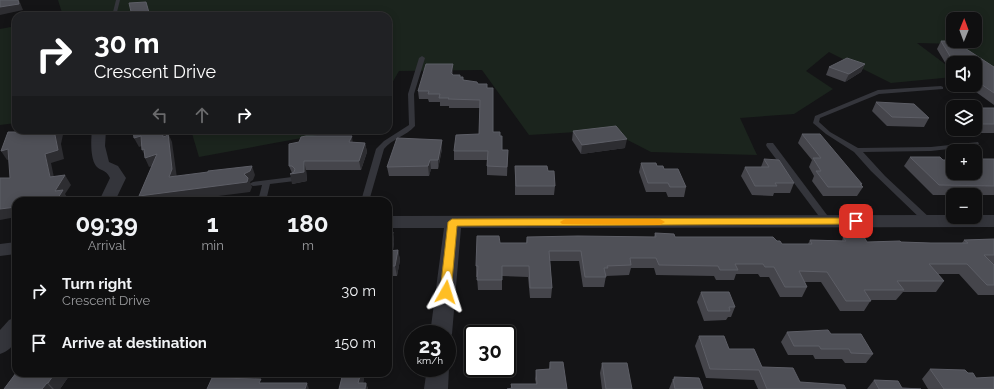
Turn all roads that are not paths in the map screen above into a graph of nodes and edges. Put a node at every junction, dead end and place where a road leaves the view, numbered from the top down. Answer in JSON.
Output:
{"nodes":[{"id":1,"x":118,"y":0,"type":"edge"},
{"id":2,"x":115,"y":12,"type":"edge"},
{"id":3,"x":422,"y":58,"type":"dead end"},
{"id":4,"x":941,"y":88,"type":"dead end"},
{"id":5,"x":99,"y":134,"type":"edge"},
{"id":6,"x":770,"y":145,"type":"dead end"},
{"id":7,"x":946,"y":149,"type":"edge"},
{"id":8,"x":857,"y":150,"type":"junction"},
{"id":9,"x":292,"y":179,"type":"edge"},
{"id":10,"x":267,"y":182,"type":"junction"},
{"id":11,"x":252,"y":184,"type":"dead end"},
{"id":12,"x":109,"y":197,"type":"edge"},
{"id":13,"x":263,"y":197,"type":"edge"},
{"id":14,"x":366,"y":197,"type":"edge"},
{"id":15,"x":827,"y":221,"type":"junction"},
{"id":16,"x":928,"y":221,"type":"junction"},
{"id":17,"x":994,"y":221,"type":"edge"},
{"id":18,"x":392,"y":222,"type":"edge"},
{"id":19,"x":452,"y":222,"type":"junction"},
{"id":20,"x":12,"y":248,"type":"edge"},
{"id":21,"x":0,"y":250,"type":"edge"},
{"id":22,"x":442,"y":325,"type":"edge"},
{"id":23,"x":12,"y":331,"type":"edge"},
{"id":24,"x":0,"y":346,"type":"edge"},
{"id":25,"x":437,"y":377,"type":"edge"},
{"id":26,"x":436,"y":389,"type":"edge"}],
"edges":[{"from":1,"to":2,"type":"lane"},
{"from":3,"to":14,"type":"lane"},
{"from":4,"to":8,"type":"lane"},
{"from":5,"to":12,"type":"street"},
{"from":6,"to":15,"type":"lane"},
{"from":7,"to":8,"type":"lane"},
{"from":8,"to":16,"type":"lane"},
{"from":9,"to":10,"type":"lane"},
{"from":10,"to":11,"type":"lane"},
{"from":10,"to":13,"type":"lane"},
{"from":15,"to":16,"type":"street"},
{"from":15,"to":19,"type":"street"},
{"from":16,"to":17,"type":"street"},
{"from":18,"to":19,"type":"street"},
{"from":19,"to":22,"type":"street"},
{"from":20,"to":21,"type":"street"},
{"from":23,"to":24,"type":"street"},
{"from":25,"to":26,"type":"street"}]}
